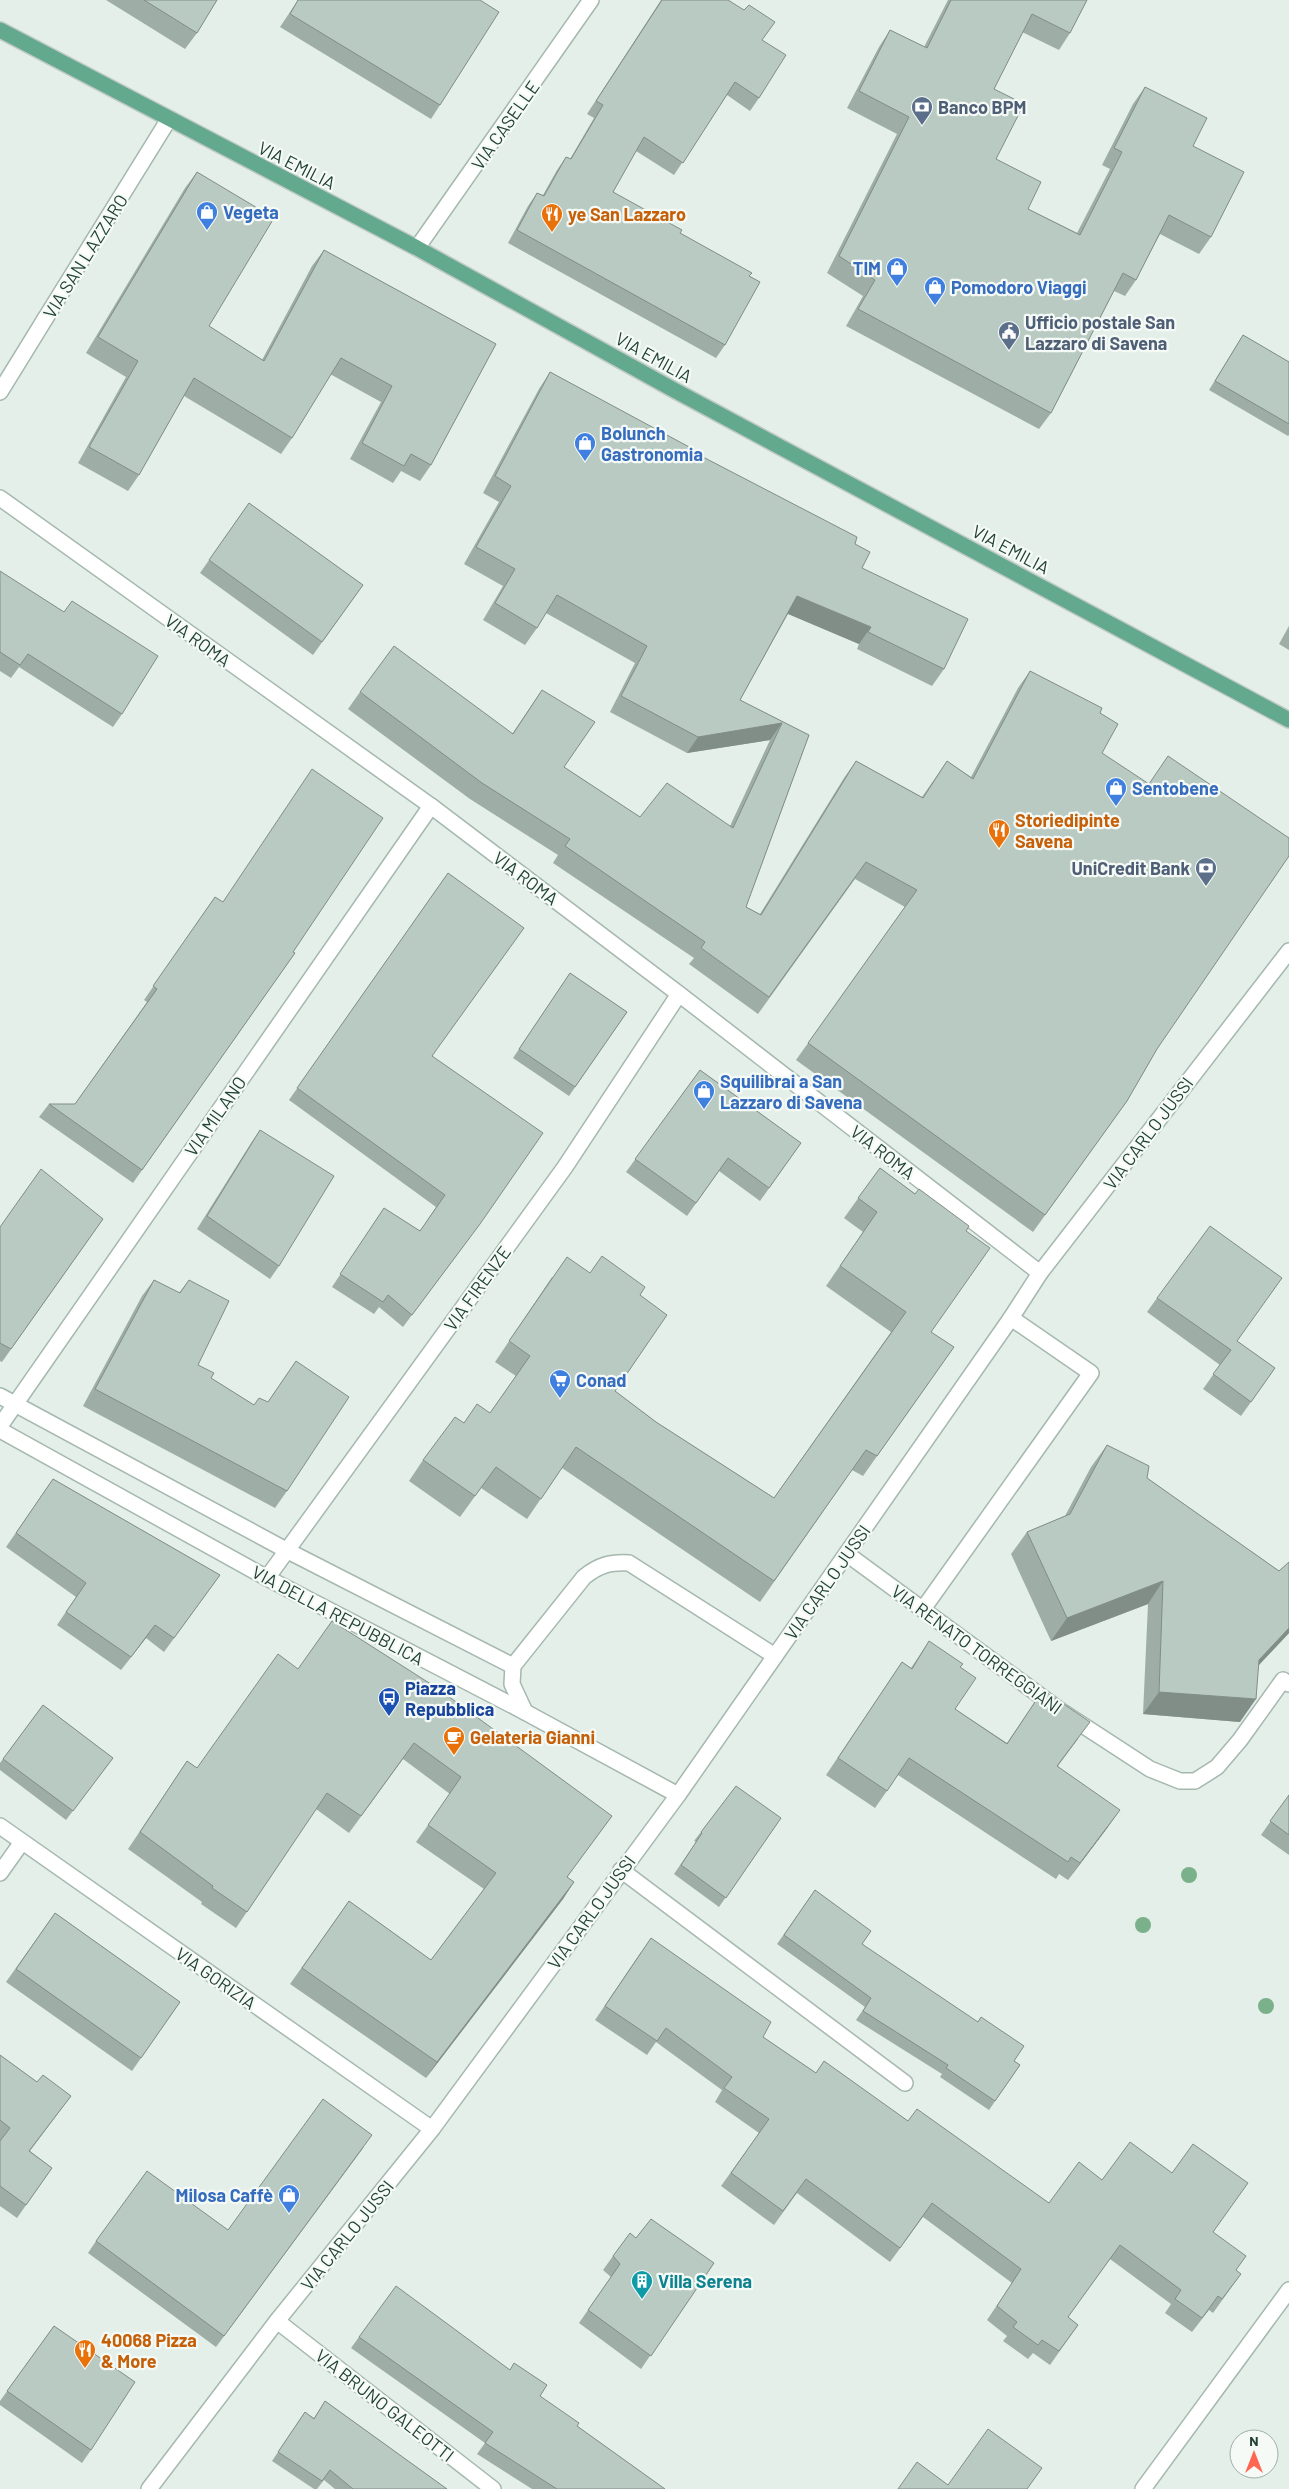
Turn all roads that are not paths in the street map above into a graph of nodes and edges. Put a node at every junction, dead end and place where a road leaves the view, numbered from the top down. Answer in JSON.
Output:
{"nodes":[{"id":1,"x":591,"y":0,"type":"edge"},
{"id":2,"x":0,"y":30,"type":"edge"},
{"id":3,"x":169,"y":119,"type":"junction"},
{"id":4,"x":417,"y":248,"type":"junction"},
{"id":5,"x":0,"y":392,"type":"edge"},
{"id":6,"x":0,"y":498,"type":"edge"},
{"id":7,"x":1289,"y":720,"type":"edge"},
{"id":8,"x":431,"y":806,"type":"junction"},
{"id":9,"x":1289,"y":951,"type":"edge"},
{"id":10,"x":679,"y":994,"type":"junction"},
{"id":11,"x":1040,"y":1273,"type":"junction"},
{"id":12,"x":1011,"y":1318,"type":"junction"},
{"id":13,"x":0,"y":1396,"type":"edge"},
{"id":14,"x":15,"y":1404,"type":"junction"},
{"id":15,"x":0,"y":1426,"type":"edge"},
{"id":16,"x":0,"y":1430,"type":"edge"},
{"id":17,"x":286,"y":1550,"type":"junction"},
{"id":18,"x":847,"y":1554,"type":"junction"},
{"id":19,"x":266,"y":1578,"type":"junction"},
{"id":20,"x":923,"y":1609,"type":"junction"},
{"id":21,"x":775,"y":1656,"type":"junction"},
{"id":22,"x":513,"y":1666,"type":"junction"},
{"id":23,"x":1289,"y":1684,"type":"edge"},
{"id":24,"x":524,"y":1712,"type":"junction"},
{"id":25,"x":678,"y":1796,"type":"junction"},
{"id":26,"x":0,"y":1826,"type":"edge"},
{"id":27,"x":22,"y":1842,"type":"junction"},
{"id":28,"x":621,"y":1870,"type":"junction"},
{"id":29,"x":0,"y":1873,"type":"edge"},
{"id":30,"x":905,"y":2083,"type":"dead end"},
{"id":31,"x":432,"y":2130,"type":"junction"},
{"id":32,"x":1289,"y":2290,"type":"edge"},
{"id":33,"x":277,"y":2321,"type":"junction"},
{"id":34,"x":149,"y":2489,"type":"edge"},
{"id":35,"x":493,"y":2489,"type":"edge"},
{"id":36,"x":1143,"y":2489,"type":"edge"}],
"edges":[{"from":1,"to":4,"type":"street","name":"VIA CASELLE"},
{"from":2,"to":3,"type":"main road","name":"VIA EMILIA"},
{"from":3,"to":4,"type":"main road","name":"VIA EMILIA"},
{"from":3,"to":5,"type":"street","name":"VIA SAN LAZZARO"},
{"from":4,"to":7,"type":"main road","name":"VIA EMILIA"},
{"from":6,"to":8,"type":"street","name":"VIA ROMA"},
{"from":8,"to":10,"type":"street","name":"VIA ROMA"},
{"from":8,"to":14,"type":"street","name":"VIA MILANO"},
{"from":9,"to":11,"type":"street","name":"VIA CARLO JUSSI"},
{"from":10,"to":11,"type":"street","name":"VIA ROMA"},
{"from":10,"to":17,"type":"street","name":"VIA FIRENZE"},
{"from":11,"to":12,"type":"street","name":"VIA CARLO JUSSI"},
{"from":12,"to":18,"type":"street","name":"VIA CARLO JUSSI"},
{"from":12,"to":20,"type":"street"},
{"from":13,"to":14,"type":"street","name":"VIA DELLA REPUBBLICA"},
{"from":14,"to":15,"type":"street","name":"VIA MILANO"},
{"from":14,"to":17,"type":"street","name":"VIA DELLA REPUBBLICA"},
{"from":16,"to":19,"type":"street","name":"VIA DELLA REPUBBLICA"},
{"from":17,"to":19,"type":"street","name":"VIA FIRENZE"},
{"from":17,"to":22,"type":"street","name":"VIA DELLA REPUBBLICA"},
{"from":18,"to":20,"type":"street","name":"VIA RENATO TORREGGIANI"},
{"from":18,"to":21,"type":"street","name":"VIA CARLO JUSSI"},
{"from":19,"to":24,"type":"street","name":"VIA DELLA REPUBBLICA"},
{"from":20,"to":23,"type":"street","name":"VIA RENATO TORREGGIANI"},
{"from":21,"to":22,"type":"street"},
{"from":21,"to":25,"type":"street","name":"VIA CARLO JUSSI"},
{"from":22,"to":24,"type":"street"},
{"from":24,"to":25,"type":"street","name":"VIA DELLA REPUBBLICA"},
{"from":25,"to":28,"type":"street","name":"VIA CARLO JUSSI"},
{"from":26,"to":27,"type":"street","name":"VIA GORIZIA"},
{"from":27,"to":29,"type":"street"},
{"from":27,"to":31,"type":"street","name":"VIA GORIZIA"},
{"from":28,"to":30,"type":"street"},
{"from":28,"to":31,"type":"street","name":"VIA CARLO JUSSI"},
{"from":31,"to":33,"type":"street","name":"VIA CARLO JUSSI"},
{"from":32,"to":36,"type":"street"},
{"from":33,"to":34,"type":"street","name":"VIA CARLO JUSSI"},
{"from":33,"to":35,"type":"street","name":"VIA BRUNO GALEOTTI"}]}
